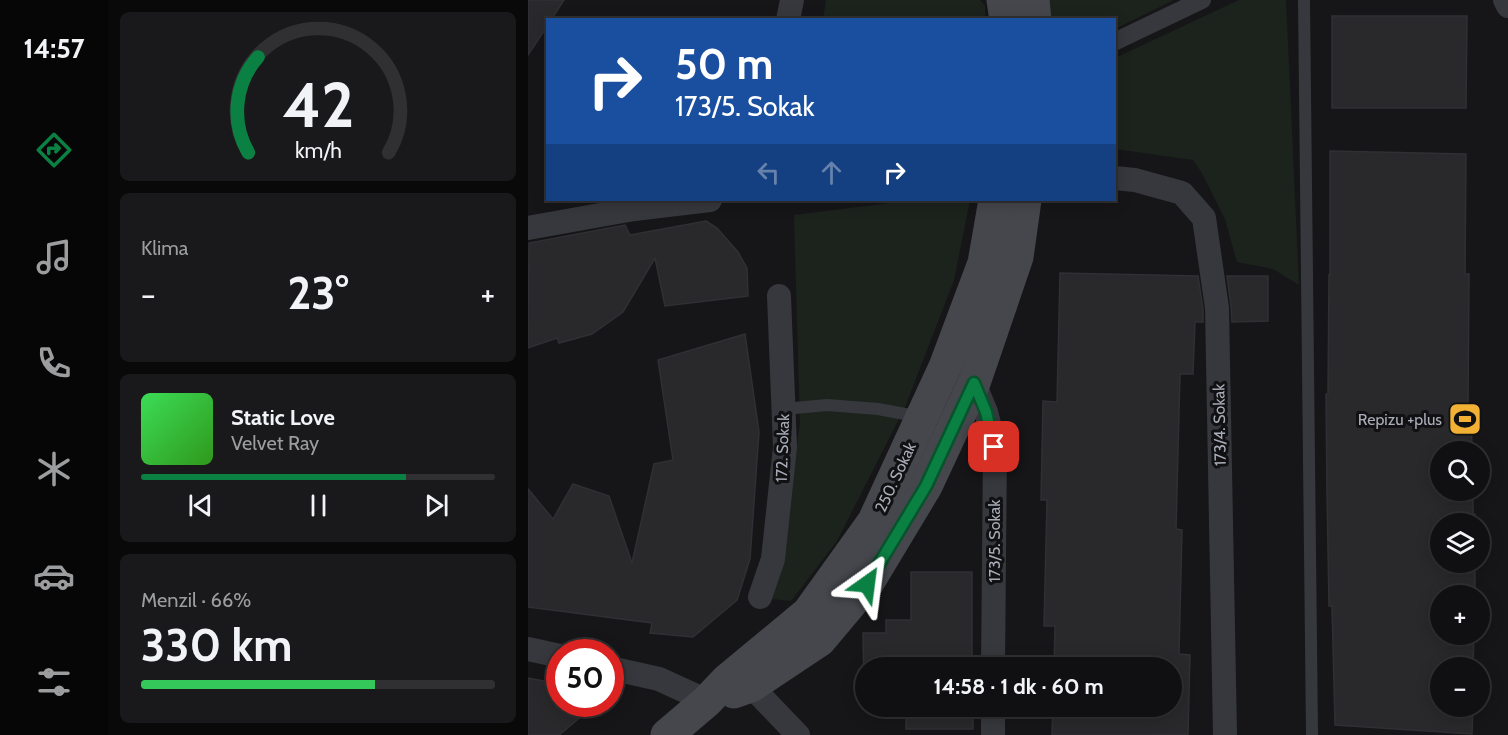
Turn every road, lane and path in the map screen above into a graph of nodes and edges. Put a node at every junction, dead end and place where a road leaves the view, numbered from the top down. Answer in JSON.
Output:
{"nodes":[{"id":1,"x":792,"y":0,"type":"edge"},
{"id":2,"x":1003,"y":0,"type":"edge"},
{"id":3,"x":1033,"y":0,"type":"edge"},
{"id":4,"x":1202,"y":0,"type":"edge"},
{"id":5,"x":1304,"y":0,"type":"edge"},
{"id":6,"x":1505,"y":0,"type":"edge"},
{"id":7,"x":1508,"y":6,"type":"edge"},
{"id":8,"x":788,"y":18,"type":"edge"},
{"id":9,"x":1006,"y":18,"type":"edge"},
{"id":10,"x":1035,"y":18,"type":"edge"},
{"id":11,"x":1116,"y":41,"type":"edge"},
{"id":12,"x":1116,"y":178,"type":"edge"},
{"id":13,"x":700,"y":201,"type":"edge"},
{"id":14,"x":995,"y":201,"type":"edge"},
{"id":15,"x":1025,"y":201,"type":"edge"},
{"id":16,"x":528,"y":228,"type":"edge"},
{"id":17,"x":779,"y":296,"type":"dead end"},
{"id":18,"x":945,"y":367,"type":"junction"},
{"id":19,"x":974,"y":383,"type":"junction"},
{"id":20,"x":784,"y":409,"type":"junction"},
{"id":21,"x":922,"y":417,"type":"junction"},
{"id":22,"x":760,"y":597,"type":"dead end"},
{"id":23,"x":528,"y":649,"type":"edge"},
{"id":24,"x":546,"y":653,"type":"edge"},
{"id":25,"x":993,"y":657,"type":"edge"},
{"id":26,"x":624,"y":671,"type":"edge"},
{"id":27,"x":751,"y":686,"type":"junction"},
{"id":28,"x":707,"y":701,"type":"junction"},
{"id":29,"x":993,"y":717,"type":"edge"},
{"id":30,"x":667,"y":735,"type":"edge"},
{"id":31,"x":798,"y":735,"type":"edge"},
{"id":32,"x":993,"y":735,"type":"edge"},
{"id":33,"x":1225,"y":735,"type":"edge"},
{"id":34,"x":1312,"y":735,"type":"edge"}],
"edges":[{"from":1,"to":8,"type":"street"},
{"from":2,"to":9,"type":"main road"},
{"from":3,"to":10,"type":"main road"},
{"from":4,"to":11,"type":"street"},
{"from":5,"to":34,"type":"lane"},
{"from":6,"to":7,"type":"street"},
{"from":12,"to":33,"type":"street","name":"173/4. Sokak"},
{"from":13,"to":16,"type":"street"},
{"from":14,"to":18,"type":"main road","name":"250. Sokak"},
{"from":15,"to":19,"type":"main road","name":"250. Sokak"},
{"from":17,"to":20,"type":"street","name":"172. Sokak"},
{"from":18,"to":19,"type":"main road"},
{"from":18,"to":21,"type":"main road","name":"250. Sokak"},
{"from":19,"to":25,"type":"street","name":"173/5. Sokak"},
{"from":19,"to":27,"type":"main road","name":"250. Sokak"},
{"from":20,"to":21,"type":"lane"},
{"from":20,"to":22,"type":"street","name":"172. Sokak"},
{"from":21,"to":28,"type":"main road","name":"250. Sokak"},
{"from":23,"to":24,"type":"street"},
{"from":26,"to":28,"type":"street"},
{"from":27,"to":28,"type":"main road"},
{"from":27,"to":31,"type":"street"},
{"from":28,"to":30,"type":"main road"},
{"from":29,"to":32,"type":"street"}]}
